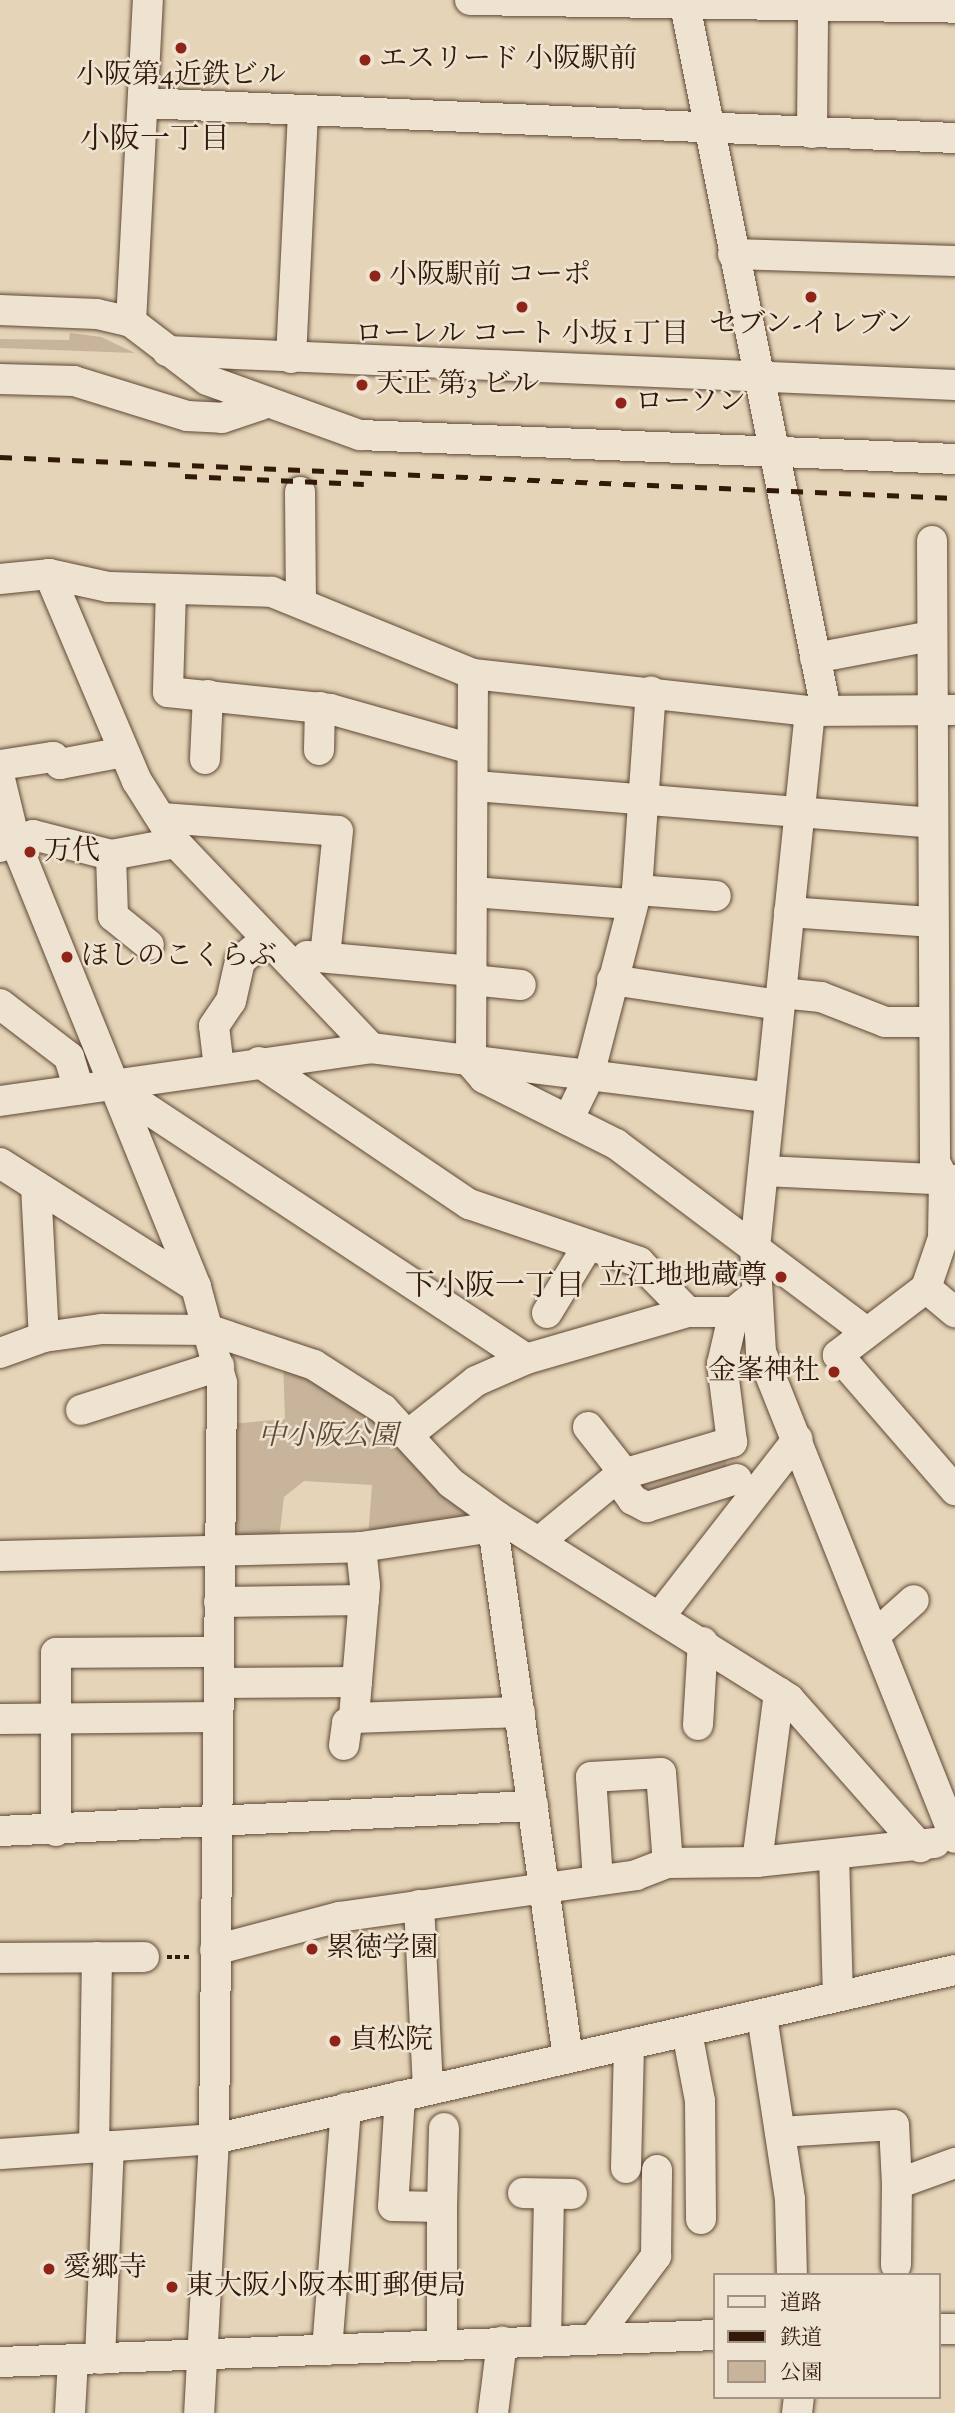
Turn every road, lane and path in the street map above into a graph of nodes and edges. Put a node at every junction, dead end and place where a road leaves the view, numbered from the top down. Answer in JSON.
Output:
{"nodes":[{"id":1,"x":148,"y":0,"type":"edge"},
{"id":2,"x":470,"y":0,"type":"edge"},
{"id":3,"x":685,"y":4,"type":"edge"},
{"id":4,"x":813,"y":8,"type":"junction"},
{"id":5,"x":955,"y":8,"type":"edge"},
{"id":6,"x":143,"y":103,"type":"junction"},
{"id":7,"x":303,"y":110,"type":"junction"},
{"id":8,"x":706,"y":129,"type":"junction"},
{"id":9,"x":812,"y":133,"type":"junction"},
{"id":10,"x":955,"y":138,"type":"edge"},
{"id":11,"x":733,"y":254,"type":"junction"},
{"id":12,"x":955,"y":261,"type":"edge"},
{"id":13,"x":0,"y":310,"type":"edge"},
{"id":14,"x":131,"y":323,"type":"junction"},
{"id":15,"x":163,"y":351,"type":"junction"},
{"id":16,"x":291,"y":358,"type":"junction"},
{"id":17,"x":755,"y":376,"type":"junction"},
{"id":18,"x":0,"y":379,"type":"edge"},
{"id":19,"x":955,"y":385,"type":"edge"},
{"id":20,"x":261,"y":405,"type":"junction"},
{"id":21,"x":770,"y":453,"type":"junction"},
{"id":22,"x":955,"y":459,"type":"edge"},
{"id":23,"x":300,"y":492,"type":"dead end"},
{"id":24,"x":932,"y":541,"type":"dead end"},
{"id":25,"x":49,"y":574,"type":"junction"},
{"id":26,"x":0,"y":579,"type":"edge"},
{"id":27,"x":171,"y":589,"type":"junction"},
{"id":28,"x":301,"y":601,"type":"junction"},
{"id":29,"x":930,"y":636,"type":"junction"},
{"id":30,"x":815,"y":658,"type":"junction"},
{"id":31,"x":472,"y":674,"type":"junction"},
{"id":32,"x":651,"y":691,"type":"junction"},
{"id":33,"x":208,"y":695,"type":"junction"},
{"id":34,"x":320,"y":707,"type":"junction"},
{"id":35,"x":818,"y":710,"type":"junction"},
{"id":36,"x":942,"y":710,"type":"edge"},
{"id":37,"x":471,"y":749,"type":"junction"},
{"id":38,"x":319,"y":750,"type":"dead end"},
{"id":39,"x":124,"y":752,"type":"junction"},
{"id":40,"x":205,"y":759,"type":"dead end"},
{"id":41,"x":0,"y":765,"type":"edge"},
{"id":42,"x":0,"y":779,"type":"edge"},
{"id":43,"x":475,"y":786,"type":"junction"},
{"id":44,"x":642,"y":800,"type":"junction"},
{"id":45,"x":799,"y":815,"type":"junction"},
{"id":46,"x":939,"y":826,"type":"edge"},
{"id":47,"x":169,"y":830,"type":"junction"},
{"id":48,"x":8,"y":844,"type":"edge"},
{"id":49,"x":111,"y":855,"type":"junction"},
{"id":50,"x":473,"y":892,"type":"junction"},
{"id":51,"x":716,"y":896,"type":"dead end"},
{"id":52,"x":634,"y":897,"type":"junction"},
{"id":53,"x":789,"y":912,"type":"junction"},
{"id":54,"x":933,"y":922,"type":"junction"},
{"id":55,"x":149,"y":945,"type":"dead end"},
{"id":56,"x":274,"y":948,"type":"junction"},
{"id":57,"x":325,"y":956,"type":"junction"},
{"id":58,"x":944,"y":975,"type":"edge"},
{"id":59,"x":472,"y":976,"type":"junction"},
{"id":60,"x":612,"y":980,"type":"junction"},
{"id":61,"x":521,"y":985,"type":"dead end"},
{"id":62,"x":780,"y":999,"type":"junction"},
{"id":63,"x":0,"y":1004,"type":"edge"},
{"id":64,"x":933,"y":1022,"type":"junction"},
{"id":65,"x":371,"y":1048,"type":"junction"},
{"id":66,"x":259,"y":1062,"type":"junction"},
{"id":67,"x":471,"y":1063,"type":"junction"},
{"id":68,"x":219,"y":1068,"type":"junction"},
{"id":69,"x":588,"y":1079,"type":"junction"},
{"id":70,"x":111,"y":1085,"type":"junction"},
{"id":71,"x":79,"y":1089,"type":"junction"},
{"id":72,"x":770,"y":1098,"type":"junction"},
{"id":73,"x":0,"y":1101,"type":"edge"},
{"id":74,"x":568,"y":1120,"type":"junction"},
{"id":75,"x":0,"y":1163,"type":"edge"},
{"id":76,"x":763,"y":1171,"type":"junction"},
{"id":77,"x":949,"y":1180,"type":"edge"},
{"id":78,"x":36,"y":1186,"type":"junction"},
{"id":79,"x":587,"y":1247,"type":"junction"},
{"id":80,"x":755,"y":1248,"type":"junction"},
{"id":81,"x":196,"y":1287,"type":"junction"},
{"id":82,"x":926,"y":1288,"type":"junction"},
{"id":83,"x":744,"y":1303,"type":"junction"},
{"id":84,"x":688,"y":1312,"type":"junction"},
{"id":85,"x":955,"y":1312,"type":"edge"},
{"id":86,"x":547,"y":1313,"type":"dead end"},
{"id":87,"x":210,"y":1330,"type":"junction"},
{"id":88,"x":865,"y":1331,"type":"junction"},
{"id":89,"x":44,"y":1337,"type":"junction"},
{"id":90,"x":0,"y":1353,"type":"edge"},
{"id":91,"x":526,"y":1359,"type":"junction"},
{"id":92,"x":219,"y":1367,"type":"junction"},
{"id":93,"x":81,"y":1410,"type":"dead end"},
{"id":94,"x":588,"y":1427,"type":"dead end"},
{"id":95,"x":409,"y":1434,"type":"junction"},
{"id":96,"x":798,"y":1438,"type":"junction"},
{"id":97,"x":732,"y":1442,"type":"junction"},
{"id":98,"x":621,"y":1476,"type":"junction"},
{"id":99,"x":737,"y":1479,"type":"junction"},
{"id":100,"x":955,"y":1490,"type":"edge"},
{"id":101,"x":741,"y":1511,"type":"junction"},
{"id":102,"x":496,"y":1522,"type":"junction"},
{"id":103,"x":540,"y":1541,"type":"junction"},
{"id":104,"x":361,"y":1547,"type":"junction"},
{"id":105,"x":220,"y":1548,"type":"junction"},
{"id":106,"x":0,"y":1556,"type":"edge"},
{"id":107,"x":364,"y":1600,"type":"junction"},
{"id":108,"x":914,"y":1600,"type":"dead end"},
{"id":109,"x":219,"y":1602,"type":"junction"},
{"id":110,"x":660,"y":1616,"type":"junction"},
{"id":111,"x":875,"y":1635,"type":"junction"},
{"id":112,"x":703,"y":1642,"type":"junction"},
{"id":113,"x":219,"y":1652,"type":"junction"},
{"id":114,"x":357,"y":1682,"type":"junction"},
{"id":115,"x":219,"y":1683,"type":"junction"},
{"id":116,"x":779,"y":1692,"type":"junction"},
{"id":117,"x":520,"y":1712,"type":"junction"},
{"id":118,"x":218,"y":1717,"type":"junction"},
{"id":119,"x":0,"y":1719,"type":"edge"},
{"id":120,"x":56,"y":1719,"type":"junction"},
{"id":121,"x":698,"y":1725,"type":"dead end"},
{"id":122,"x":533,"y":1806,"type":"junction"},
{"id":123,"x":952,"y":1824,"type":"edge"},
{"id":124,"x":216,"y":1826,"type":"junction"},
{"id":125,"x":0,"y":1831,"type":"edge"},
{"id":126,"x":56,"y":1831,"type":"junction"},
{"id":127,"x":920,"y":1847,"type":"junction"},
{"id":128,"x":834,"y":1855,"type":"junction"},
{"id":129,"x":757,"y":1862,"type":"junction"},
{"id":130,"x":668,"y":1863,"type":"junction"},
{"id":131,"x":598,"y":1880,"type":"junction"},
{"id":132,"x":543,"y":1886,"type":"junction"},
{"id":133,"x":419,"y":1905,"type":"junction"},
{"id":134,"x":215,"y":1953,"type":"junction"},
{"id":135,"x":97,"y":1957,"type":"junction"},
{"id":136,"x":144,"y":1957,"type":"joint"},
{"id":137,"x":0,"y":1958,"type":"edge"},
{"id":138,"x":955,"y":1970,"type":"edge"},
{"id":139,"x":838,"y":1996,"type":"junction"},
{"id":140,"x":762,"y":2016,"type":"junction"},
{"id":141,"x":687,"y":2032,"type":"junction"},
{"id":142,"x":629,"y":2044,"type":"junction"},
{"id":143,"x":568,"y":2057,"type":"junction"},
{"id":144,"x":428,"y":2089,"type":"junction"},
{"id":145,"x":400,"y":2096,"type":"junction"},
{"id":146,"x":346,"y":2108,"type":"junction"},
{"id":147,"x":444,"y":2128,"type":"dead end"},
{"id":148,"x":780,"y":2132,"type":"junction"},
{"id":149,"x":214,"y":2139,"type":"junction"},
{"id":150,"x":101,"y":2147,"type":"junction"},
{"id":151,"x":0,"y":2154,"type":"edge"},
{"id":152,"x":955,"y":2163,"type":"edge"},
{"id":153,"x":626,"y":2168,"type":"dead end"},
{"id":154,"x":657,"y":2170,"type":"dead end"},
{"id":155,"x":897,"y":2184,"type":"junction"},
{"id":156,"x":548,"y":2194,"type":"dead end"},
{"id":157,"x":442,"y":2207,"type":"junction"},
{"id":158,"x":701,"y":2219,"type":"dead end"},
{"id":159,"x":896,"y":2265,"type":"dead end"},
{"id":160,"x":792,"y":2273,"type":"edge"},
{"id":161,"x":713,"y":2335,"type":"edge"},
{"id":162,"x":594,"y":2339,"type":"junction"},
{"id":163,"x":546,"y":2340,"type":"junction"},
{"id":164,"x":502,"y":2342,"type":"junction"},
{"id":165,"x":442,"y":2344,"type":"junction"},
{"id":166,"x":327,"y":2350,"type":"junction"},
{"id":167,"x":202,"y":2355,"type":"junction"},
{"id":168,"x":86,"y":2359,"type":"junction"},
{"id":169,"x":0,"y":2362,"type":"edge"},
{"id":170,"x":70,"y":2413,"type":"edge"},
{"id":171,"x":199,"y":2413,"type":"edge"},
{"id":172,"x":494,"y":2413,"type":"edge"}],
"edges":[{"from":1,"to":6,"type":"street"},
{"from":2,"to":3,"type":"street"},
{"from":3,"to":4,"type":"street"},
{"from":3,"to":8,"type":"street"},
{"from":4,"to":5,"type":"street"},
{"from":4,"to":9,"type":"street"},
{"from":6,"to":7,"type":"street"},
{"from":6,"to":14,"type":"street"},
{"from":7,"to":8,"type":"street"},
{"from":7,"to":16,"type":"street"},
{"from":8,"to":9,"type":"street"},
{"from":8,"to":11,"type":"street"},
{"from":9,"to":10,"type":"street"},
{"from":11,"to":12,"type":"street"},
{"from":11,"to":17,"type":"street"},
{"from":13,"to":14,"type":"street"},
{"from":14,"to":15,"type":"street"},
{"from":15,"to":16,"type":"street"},
{"from":15,"to":20,"type":"street"},
{"from":16,"to":17,"type":"street"},
{"from":17,"to":19,"type":"street"},
{"from":17,"to":21,"type":"street"},
{"from":18,"to":20,"type":"street"},
{"from":20,"to":21,"type":"street"},
{"from":21,"to":22,"type":"street"},
{"from":21,"to":30,"type":"street"},
{"from":23,"to":28,"type":"street"},
{"from":24,"to":29,"type":"street"},
{"from":25,"to":26,"type":"street"},
{"from":25,"to":27,"type":"street"},
{"from":25,"to":39,"type":"street"},
{"from":27,"to":28,"type":"street"},
{"from":27,"to":33,"type":"street"},
{"from":28,"to":31,"type":"street"},
{"from":29,"to":30,"type":"street"},
{"from":29,"to":36,"type":"street"},
{"from":30,"to":35,"type":"street"},
{"from":31,"to":32,"type":"street"},
{"from":31,"to":37,"type":"street"},
{"from":32,"to":35,"type":"street"},
{"from":32,"to":44,"type":"street"},
{"from":33,"to":34,"type":"street"},
{"from":33,"to":40,"type":"street"},
{"from":34,"to":37,"type":"street"},
{"from":34,"to":38,"type":"street"},
{"from":35,"to":36,"type":"street"},
{"from":35,"to":45,"type":"street"},
{"from":36,"to":46,"type":"street"},
{"from":37,"to":43,"type":"street"},
{"from":39,"to":41,"type":"street"},
{"from":39,"to":47,"type":"street"},
{"from":42,"to":48,"type":"street"},
{"from":43,"to":44,"type":"street"},
{"from":43,"to":50,"type":"street"},
{"from":44,"to":45,"type":"street"},
{"from":44,"to":52,"type":"street"},
{"from":45,"to":46,"type":"street"},
{"from":45,"to":53,"type":"street"},
{"from":46,"to":54,"type":"street"},
{"from":47,"to":49,"type":"street"},
{"from":47,"to":56,"type":"street"},
{"from":47,"to":57,"type":"street"},
{"from":48,"to":49,"type":"street"},
{"from":48,"to":70,"type":"street"},
{"from":49,"to":55,"type":"street"},
{"from":50,"to":52,"type":"street"},
{"from":50,"to":59,"type":"street"},
{"from":51,"to":52,"type":"street"},
{"from":52,"to":60,"type":"street"},
{"from":53,"to":54,"type":"street"},
{"from":53,"to":62,"type":"street"},
{"from":54,"to":58,"type":"street"},
{"from":56,"to":57,"type":"street"},
{"from":56,"to":65,"type":"street"},
{"from":56,"to":68,"type":"street"},
{"from":57,"to":59,"type":"street"},
{"from":58,"to":64,"type":"street"},
{"from":59,"to":61,"type":"street"},
{"from":59,"to":67,"type":"street"},
{"from":60,"to":62,"type":"street"},
{"from":60,"to":69,"type":"street"},
{"from":62,"to":64,"type":"street"},
{"from":62,"to":72,"type":"street"},
{"from":63,"to":71,"type":"street"},
{"from":64,"to":77,"type":"street"},
{"from":65,"to":66,"type":"street"},
{"from":65,"to":67,"type":"street"},
{"from":66,"to":68,"type":"street"},
{"from":66,"to":79,"type":"street"},
{"from":67,"to":69,"type":"street"},
{"from":67,"to":74,"type":"street"},
{"from":68,"to":70,"type":"street"},
{"from":69,"to":72,"type":"street"},
{"from":69,"to":74,"type":"street"},
{"from":70,"to":71,"type":"street"},
{"from":70,"to":81,"type":"street"},
{"from":70,"to":91,"type":"street"},
{"from":71,"to":73,"type":"street"},
{"from":72,"to":76,"type":"street"},
{"from":74,"to":80,"type":"street"},
{"from":75,"to":78,"type":"street"},
{"from":76,"to":77,"type":"street"},
{"from":76,"to":80,"type":"street"},
{"from":77,"to":82,"type":"street"},
{"from":78,"to":81,"type":"street"},
{"from":78,"to":89,"type":"street"},
{"from":79,"to":84,"type":"street"},
{"from":79,"to":86,"type":"street"},
{"from":80,"to":83,"type":"street"},
{"from":80,"to":88,"type":"street"},
{"from":81,"to":87,"type":"street"},
{"from":82,"to":85,"type":"street"},
{"from":82,"to":88,"type":"street"},
{"from":83,"to":84,"type":"street"},
{"from":83,"to":96,"type":"street"},
{"from":83,"to":97,"type":"street"},
{"from":84,"to":91,"type":"street"},
{"from":87,"to":89,"type":"street"},
{"from":87,"to":92,"type":"street"},
{"from":87,"to":95,"type":"street"},
{"from":88,"to":100,"type":"street"},
{"from":89,"to":90,"type":"street"},
{"from":91,"to":95,"type":"street"},
{"from":92,"to":93,"type":"street"},
{"from":92,"to":105,"type":"street"},
{"from":94,"to":98,"type":"street"},
{"from":95,"to":102,"type":"street"},
{"from":96,"to":101,"type":"street"},
{"from":96,"to":111,"type":"street"},
{"from":97,"to":98,"type":"street"},
{"from":97,"to":99,"type":"street"},
{"from":98,"to":99,"type":"street"},
{"from":98,"to":103,"type":"street"},
{"from":99,"to":101,"type":"street"},
{"from":101,"to":110,"type":"street"},
{"from":102,"to":103,"type":"street"},
{"from":102,"to":104,"type":"street"},
{"from":102,"to":117,"type":"street"},
{"from":103,"to":110,"type":"street"},
{"from":104,"to":105,"type":"street"},
{"from":104,"to":107,"type":"street"},
{"from":105,"to":106,"type":"street"},
{"from":105,"to":109,"type":"street"},
{"from":107,"to":109,"type":"street"},
{"from":107,"to":114,"type":"street"},
{"from":108,"to":111,"type":"street"},
{"from":109,"to":113,"type":"street"},
{"from":110,"to":112,"type":"street"},
{"from":111,"to":123,"type":"street"},
{"from":112,"to":116,"type":"street"},
{"from":112,"to":121,"type":"street"},
{"from":113,"to":115,"type":"street"},
{"from":113,"to":120,"type":"street"},
{"from":114,"to":115,"type":"street"},
{"from":114,"to":117,"type":"street"},
{"from":115,"to":118,"type":"street"},
{"from":116,"to":127,"type":"street"},
{"from":116,"to":129,"type":"street"},
{"from":117,"to":122,"type":"street"},
{"from":118,"to":120,"type":"street"},
{"from":118,"to":124,"type":"street"},
{"from":119,"to":120,"type":"street"},
{"from":120,"to":126,"type":"street"},
{"from":122,"to":124,"type":"street"},
{"from":122,"to":132,"type":"street"},
{"from":123,"to":127,"type":"street"},
{"from":124,"to":126,"type":"street"},
{"from":124,"to":134,"type":"street"},
{"from":125,"to":126,"type":"street"},
{"from":127,"to":128,"type":"street"},
{"from":128,"to":129,"type":"street"},
{"from":128,"to":139,"type":"street"},
{"from":129,"to":130,"type":"street"},
{"from":130,"to":131,"type":"street"},
{"from":130,"to":131,"type":"street"},
{"from":131,"to":132,"type":"street"},
{"from":132,"to":133,"type":"street"},
{"from":132,"to":143,"type":"street"},
{"from":133,"to":134,"type":"street"},
{"from":133,"to":144,"type":"street"},
{"from":134,"to":136,"type":"path"},
{"from":134,"to":149,"type":"street"},
{"from":135,"to":136,"type":"street"},
{"from":135,"to":137,"type":"street"},
{"from":135,"to":150,"type":"street"},
{"from":138,"to":139,"type":"street"},
{"from":139,"to":140,"type":"street"},
{"from":140,"to":141,"type":"street"},
{"from":140,"to":148,"type":"street"},
{"from":141,"to":142,"type":"street"},
{"from":141,"to":158,"type":"street"},
{"from":142,"to":143,"type":"street"},
{"from":142,"to":153,"type":"street"},
{"from":143,"to":144,"type":"street"},
{"from":144,"to":145,"type":"street"},
{"from":145,"to":146,"type":"street"},
{"from":145,"to":157,"type":"street"},
{"from":146,"to":149,"type":"street"},
{"from":146,"to":166,"type":"street"},
{"from":147,"to":157,"type":"street"},
{"from":148,"to":155,"type":"street"},
{"from":148,"to":160,"type":"street"},
{"from":149,"to":150,"type":"street"},
{"from":149,"to":167,"type":"street"},
{"from":150,"to":151,"type":"street"},
{"from":150,"to":168,"type":"street"},
{"from":152,"to":155,"type":"street"},
{"from":154,"to":162,"type":"street"},
{"from":155,"to":159,"type":"street"},
{"from":156,"to":163,"type":"street"},
{"from":157,"to":165,"type":"street"},
{"from":161,"to":162,"type":"street"},
{"from":162,"to":163,"type":"street"},
{"from":163,"to":164,"type":"street"},
{"from":164,"to":165,"type":"street"},
{"from":164,"to":172,"type":"street"},
{"from":165,"to":166,"type":"street"},
{"from":166,"to":167,"type":"street"},
{"from":167,"to":168,"type":"street"},
{"from":167,"to":171,"type":"street"},
{"from":168,"to":169,"type":"street"},
{"from":168,"to":170,"type":"street"}]}
